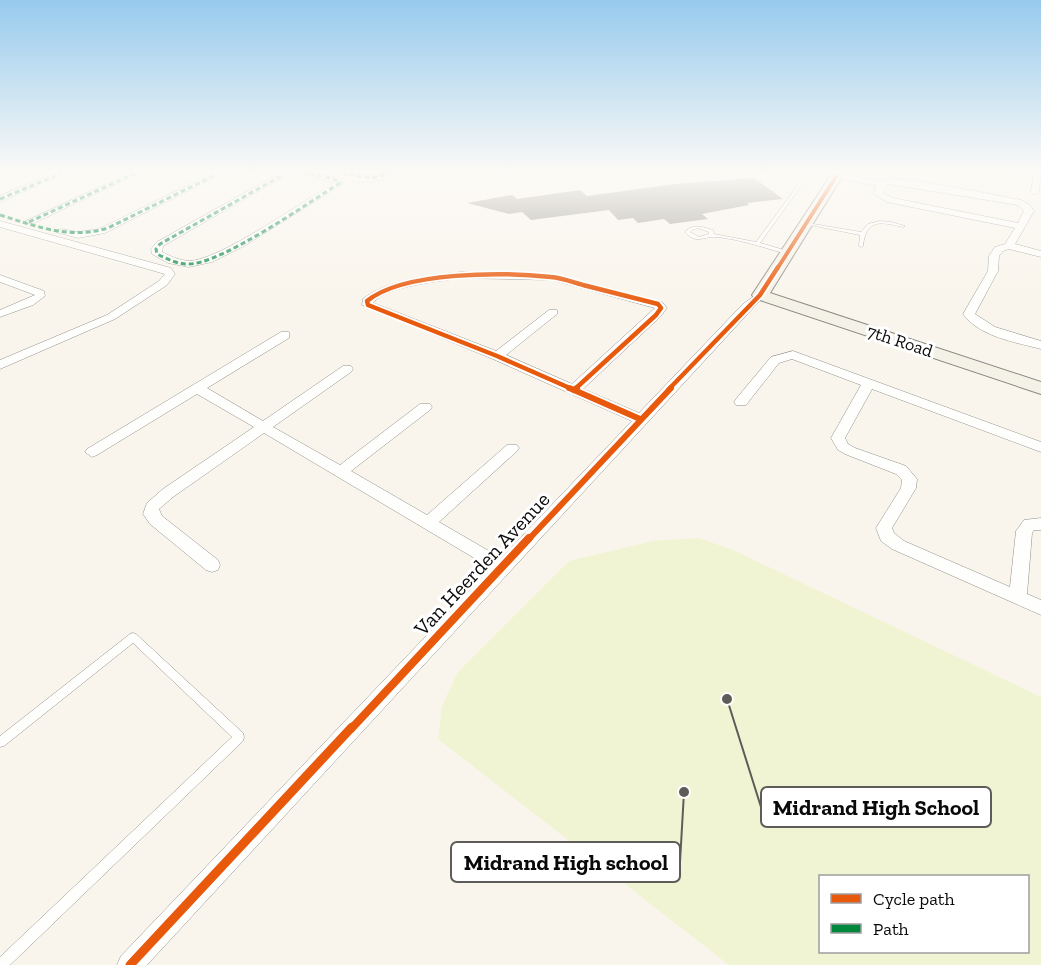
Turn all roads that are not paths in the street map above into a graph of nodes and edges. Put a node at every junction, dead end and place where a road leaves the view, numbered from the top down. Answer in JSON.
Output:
{"nodes":[{"id":1,"x":8,"y":217,"type":"edge"},
{"id":2,"x":40,"y":217,"type":"edge"},
{"id":3,"x":130,"y":217,"type":"edge"},
{"id":4,"x":208,"y":217,"type":"edge"},
{"id":5,"x":283,"y":217,"type":"edge"},
{"id":6,"x":777,"y":217,"type":"edge"},
{"id":7,"x":811,"y":217,"type":"edge"},
{"id":8,"x":975,"y":217,"type":"edge"},
{"id":9,"x":1025,"y":217,"type":"edge"},
{"id":10,"x":29,"y":222,"type":"junction"},
{"id":11,"x":0,"y":224,"type":"edge"},
{"id":12,"x":807,"y":224,"type":"junction"},
{"id":13,"x":903,"y":226,"type":"dead end"},
{"id":14,"x":1020,"y":226,"type":"junction"},
{"id":15,"x":862,"y":234,"type":"junction"},
{"id":16,"x":711,"y":236,"type":"dead end"},
{"id":17,"x":757,"y":244,"type":"junction"},
{"id":18,"x":861,"y":246,"type":"dead end"},
{"id":19,"x":1009,"y":246,"type":"junction"},
{"id":20,"x":789,"y":253,"type":"junction"},
{"id":21,"x":1041,"y":254,"type":"edge"},
{"id":22,"x":0,"y":278,"type":"edge"},
{"id":23,"x":760,"y":295,"type":"junction"},
{"id":24,"x":553,"y":312,"type":"dead end"},
{"id":25,"x":0,"y":314,"type":"edge"},
{"id":26,"x":285,"y":335,"type":"dead end"},
{"id":27,"x":1041,"y":345,"type":"edge"},
{"id":28,"x":497,"y":356,"type":"junction"},
{"id":29,"x":0,"y":365,"type":"edge"},
{"id":30,"x":347,"y":369,"type":"dead end"},
{"id":31,"x":868,"y":383,"type":"junction"},
{"id":32,"x":197,"y":388,"type":"junction"},
{"id":33,"x":1041,"y":388,"type":"edge"},
{"id":34,"x":574,"y":390,"type":"junction"},
{"id":35,"x":741,"y":402,"type":"dead end"},
{"id":36,"x":425,"y":407,"type":"dead end"},
{"id":37,"x":640,"y":419,"type":"junction"},
{"id":38,"x":264,"y":425,"type":"junction"},
{"id":39,"x":1041,"y":447,"type":"edge"},
{"id":40,"x":512,"y":448,"type":"dead end"},
{"id":41,"x":92,"y":452,"type":"dead end"},
{"id":42,"x":342,"y":471,"type":"junction"},
{"id":43,"x":429,"y":522,"type":"junction"},
{"id":44,"x":1041,"y":524,"type":"edge"},
{"id":45,"x":212,"y":565,"type":"dead end"},
{"id":46,"x":503,"y":567,"type":"junction"},
{"id":47,"x":1018,"y":598,"type":"junction"},
{"id":48,"x":1041,"y":608,"type":"edge"},
{"id":49,"x":0,"y":742,"type":"edge"},
{"id":50,"x":1,"y":965,"type":"edge"},
{"id":51,"x":130,"y":965,"type":"edge"}],
"edges":[{"from":1,"to":10,"type":"street"},
{"from":2,"to":10,"type":"street"},
{"from":3,"to":10,"type":"street"},
{"from":4,"to":5,"type":"street"},
{"from":6,"to":17,"type":"lane"},
{"from":7,"to":12,"type":"street","name":"Van Heerden Avenue"},
{"from":8,"to":14,"type":"street"},
{"from":9,"to":14,"type":"street"},
{"from":11,"to":29,"type":"street"},
{"from":12,"to":15,"type":"lane"},
{"from":12,"to":20,"type":"street","name":"Van Heerden Avenue"},
{"from":13,"to":15,"type":"lane"},
{"from":14,"to":19,"type":"street"},
{"from":15,"to":18,"type":"lane"},
{"from":16,"to":17,"type":"lane"},
{"from":17,"to":20,"type":"lane"},
{"from":19,"to":21,"type":"street"},
{"from":19,"to":27,"type":"street"},
{"from":20,"to":23,"type":"street","name":"Van Heerden Avenue"},
{"from":22,"to":25,"type":"street"},
{"from":23,"to":33,"type":"street","name":"7th Road"},
{"from":23,"to":37,"type":"street","name":"Van Heerden Avenue"},
{"from":24,"to":28,"type":"street"},
{"from":26,"to":32,"type":"street"},
{"from":28,"to":34,"type":"street"},
{"from":28,"to":34,"type":"street"},
{"from":30,"to":38,"type":"street"},
{"from":31,"to":35,"type":"street"},
{"from":31,"to":39,"type":"street"},
{"from":31,"to":47,"type":"street"},
{"from":32,"to":38,"type":"street"},
{"from":32,"to":41,"type":"street"},
{"from":34,"to":37,"type":"street"},
{"from":36,"to":42,"type":"street"},
{"from":37,"to":46,"type":"street","name":"Van Heerden Avenue"},
{"from":38,"to":42,"type":"street"},
{"from":38,"to":45,"type":"street"},
{"from":40,"to":43,"type":"street"},
{"from":42,"to":43,"type":"street"},
{"from":43,"to":46,"type":"street"},
{"from":44,"to":47,"type":"street"},
{"from":46,"to":51,"type":"street","name":"Van Heerden Avenue"},
{"from":47,"to":48,"type":"street"},
{"from":49,"to":50,"type":"lane"}]}
